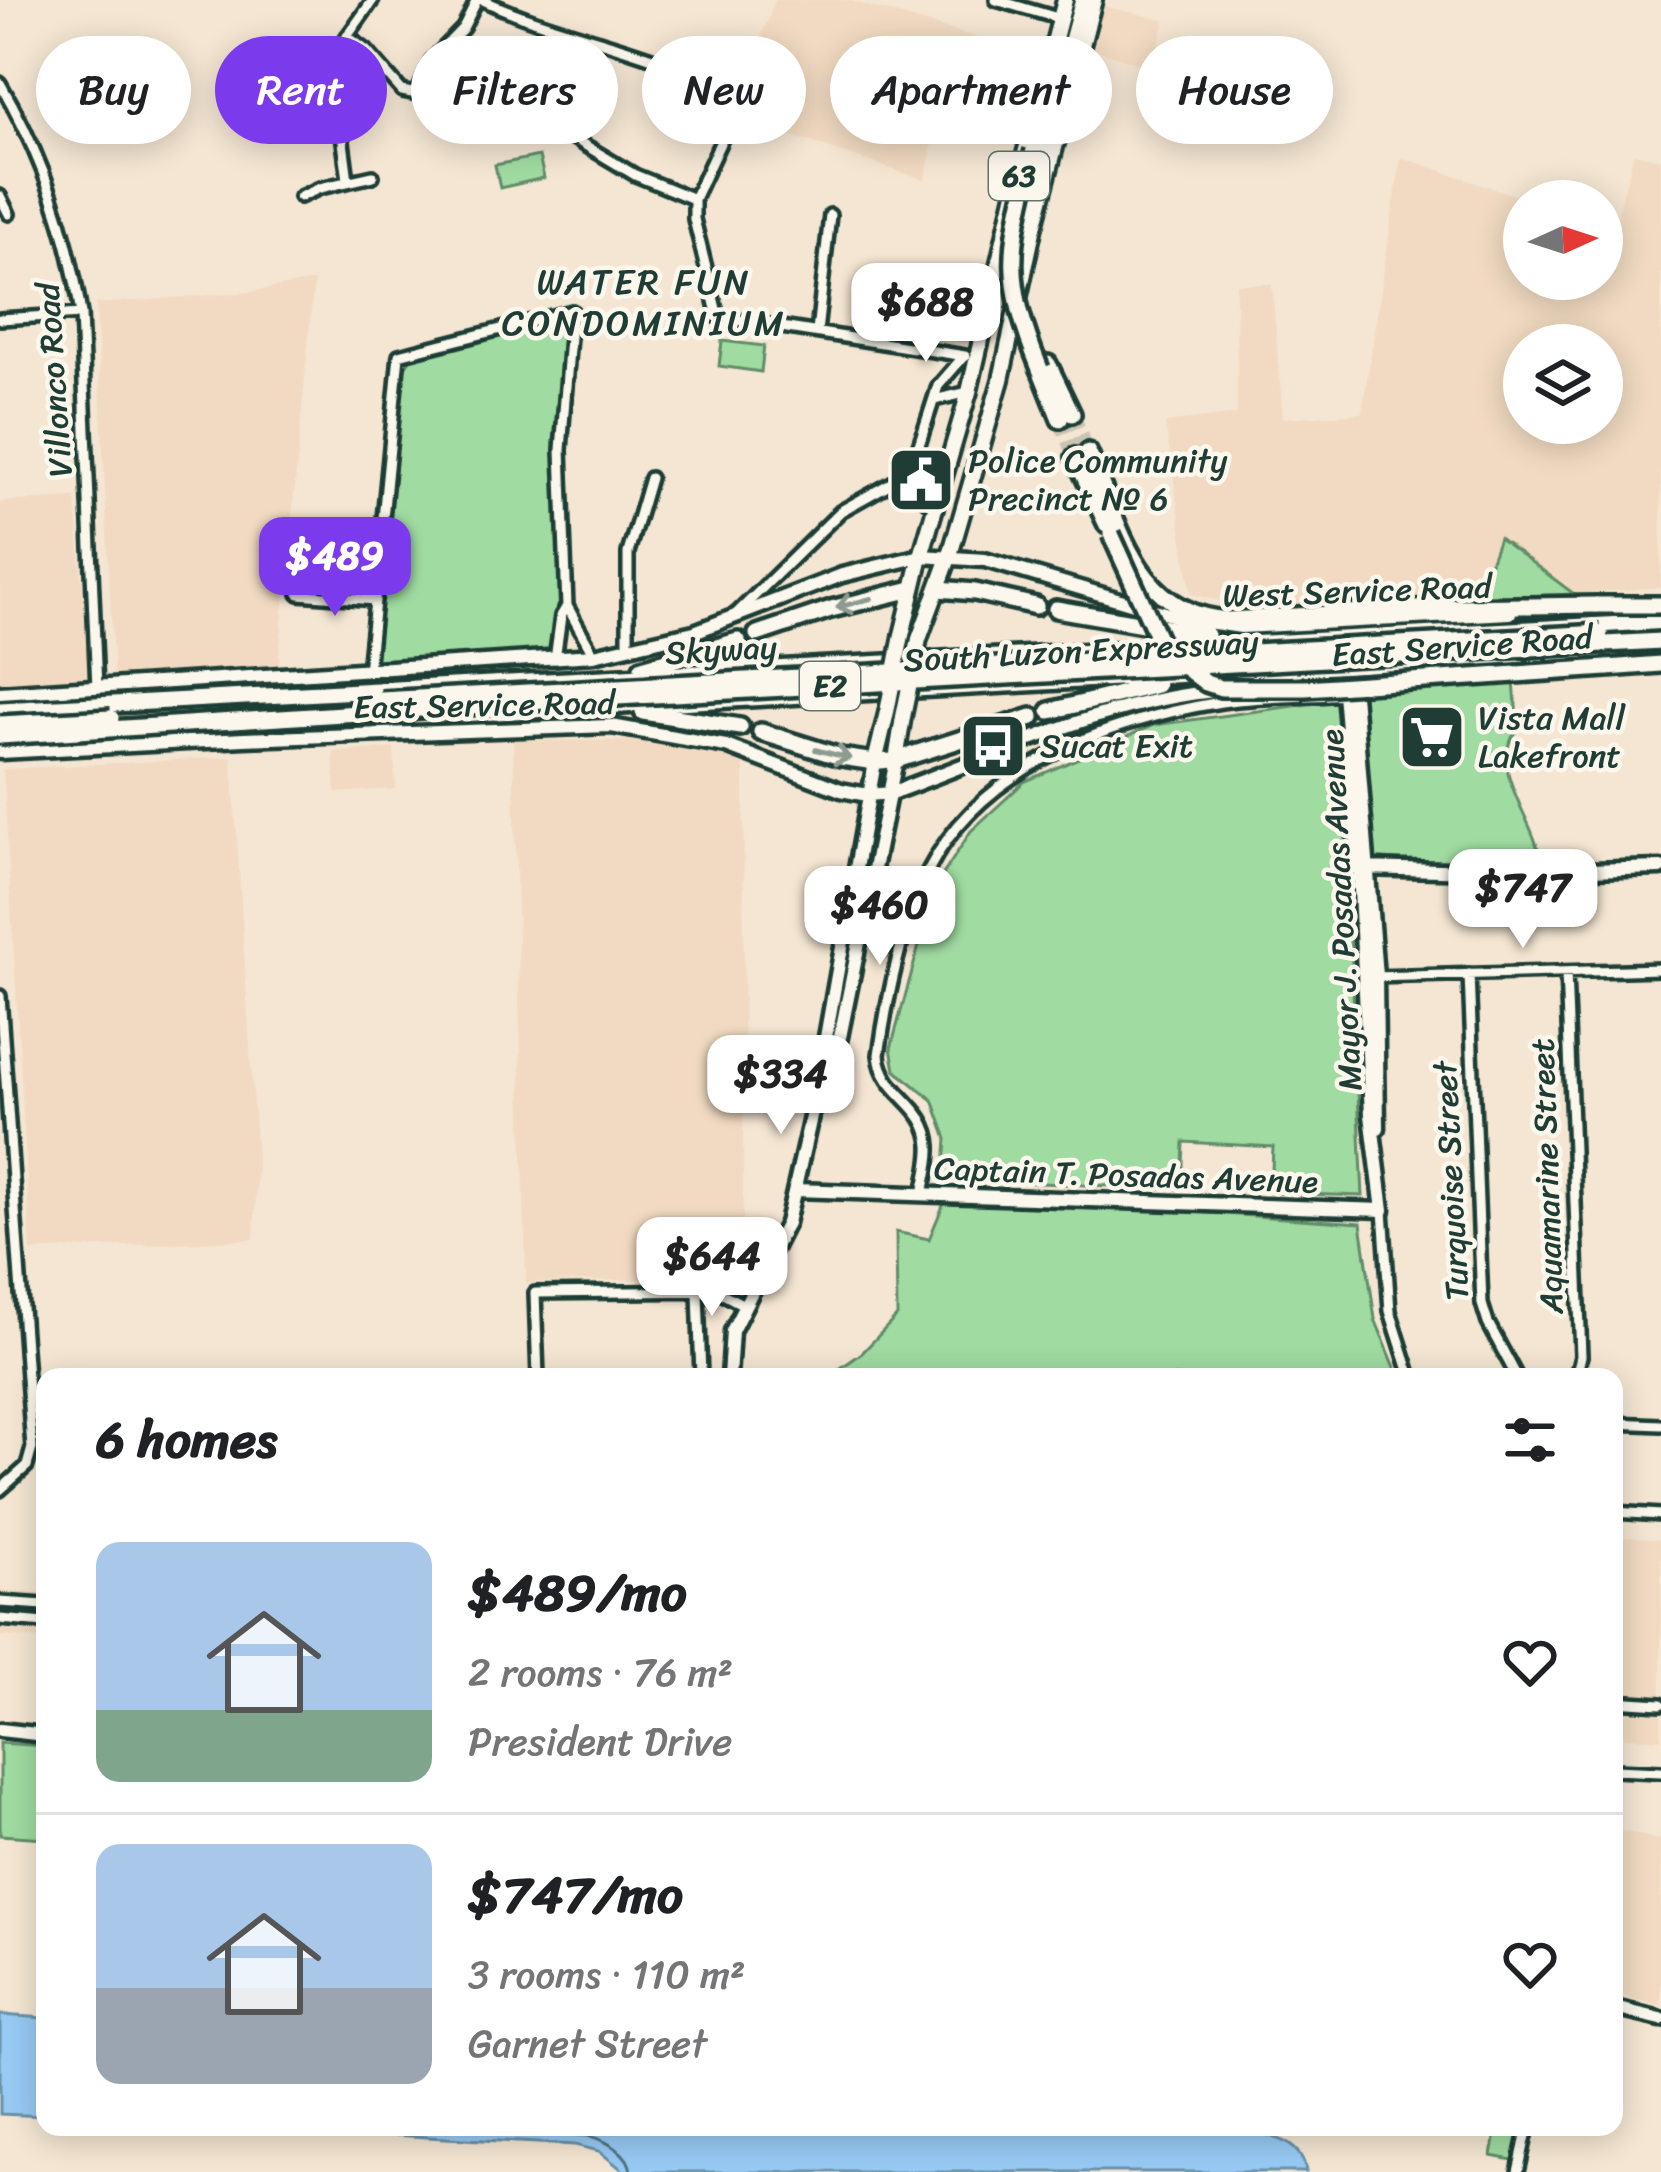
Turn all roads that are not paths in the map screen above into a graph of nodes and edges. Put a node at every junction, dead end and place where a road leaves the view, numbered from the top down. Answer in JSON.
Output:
{"nodes":[{"id":1,"x":373,"y":0,"type":"edge"},
{"id":2,"x":480,"y":0,"type":"edge"},
{"id":3,"x":996,"y":0,"type":"edge"},
{"id":4,"x":1074,"y":0,"type":"edge"},
{"id":5,"x":1094,"y":0,"type":"edge"},
{"id":6,"x":1061,"y":19,"type":"junction"},
{"id":7,"x":347,"y":36,"type":"edge"},
{"id":8,"x":456,"y":36,"type":"edge"},
{"id":9,"x":387,"y":74,"type":"edge"},
{"id":10,"x":0,"y":83,"type":"edge"},
{"id":11,"x":411,"y":93,"type":"edge"},
{"id":12,"x":344,"y":144,"type":"edge"},
{"id":13,"x":586,"y":144,"type":"edge"},
{"id":14,"x":373,"y":176,"type":"dead end"},
{"id":15,"x":348,"y":180,"type":"junction"},
{"id":16,"x":0,"y":196,"type":"edge"},
{"id":17,"x":300,"y":197,"type":"dead end"},
{"id":18,"x":694,"y":199,"type":"junction"},
{"id":19,"x":9,"y":214,"type":"dead end"},
{"id":20,"x":830,"y":215,"type":"dead end"},
{"id":21,"x":81,"y":314,"type":"junction"},
{"id":22,"x":0,"y":319,"type":"edge"},
{"id":23,"x":817,"y":332,"type":"junction"},
{"id":24,"x":972,"y":355,"type":"junction"},
{"id":25,"x":969,"y":392,"type":"junction"},
{"id":26,"x":934,"y":400,"type":"junction"},
{"id":27,"x":1066,"y":417,"type":"tunnel mouth"},
{"id":28,"x":650,"y":478,"type":"dead end"},
{"id":29,"x":900,"y":478,"type":"junction"},
{"id":30,"x":936,"y":509,"type":"junction"},
{"id":31,"x":961,"y":518,"type":"junction"},
{"id":32,"x":950,"y":555,"type":"junction"},
{"id":33,"x":921,"y":556,"type":"junction"},
{"id":34,"x":939,"y":589,"type":"junction"},
{"id":35,"x":912,"y":590,"type":"junction"},
{"id":36,"x":299,"y":593,"type":"dead end"},
{"id":37,"x":375,"y":600,"type":"junction"},
{"id":38,"x":1661,"y":604,"type":"edge"},
{"id":39,"x":567,"y":606,"type":"junction"},
{"id":40,"x":1036,"y":606,"type":"dead end"},
{"id":41,"x":1056,"y":609,"type":"dead end"},
{"id":42,"x":721,"y":623,"type":"junction"},
{"id":43,"x":1661,"y":625,"type":"edge"},
{"id":44,"x":757,"y":634,"type":"dead end"},
{"id":45,"x":1288,"y":639,"type":"junction"},
{"id":46,"x":738,"y":641,"type":"dead end"},
{"id":47,"x":1661,"y":644,"type":"edge"},
{"id":48,"x":628,"y":648,"type":"junction"},
{"id":49,"x":594,"y":655,"type":"junction"},
{"id":50,"x":555,"y":660,"type":"junction"},
{"id":51,"x":1661,"y":663,"type":"edge"},
{"id":52,"x":368,"y":672,"type":"junction"},
{"id":53,"x":1231,"y":673,"type":"junction"},
{"id":54,"x":556,"y":679,"type":"junction"},
{"id":55,"x":98,"y":688,"type":"junction"},
{"id":56,"x":1349,"y":688,"type":"junction"},
{"id":57,"x":0,"y":693,"type":"edge"},
{"id":58,"x":562,"y":708,"type":"junction"},
{"id":59,"x":0,"y":710,"type":"edge"},
{"id":60,"x":1050,"y":711,"type":"dead end"},
{"id":61,"x":1032,"y":717,"type":"dead end"},
{"id":62,"x":0,"y":724,"type":"edge"},
{"id":63,"x":740,"y":727,"type":"dead end"},
{"id":64,"x":761,"y":732,"type":"dead end"},
{"id":65,"x":0,"y":738,"type":"edge"},
{"id":66,"x":0,"y":752,"type":"edge"},
{"id":67,"x":896,"y":760,"type":"junction"},
{"id":68,"x":875,"y":762,"type":"junction"},
{"id":69,"x":891,"y":794,"type":"junction"},
{"id":70,"x":868,"y":795,"type":"junction"},
{"id":71,"x":1365,"y":868,"type":"junction"},
{"id":72,"x":1661,"y":868,"type":"edge"},
{"id":73,"x":1661,"y":969,"type":"edge"},
{"id":74,"x":1566,"y":972,"type":"junction"},
{"id":75,"x":1469,"y":974,"type":"junction"},
{"id":76,"x":1371,"y":977,"type":"junction"},
{"id":77,"x":0,"y":997,"type":"edge"},
{"id":78,"x":815,"y":1100,"type":"junction"},
{"id":79,"x":795,"y":1187,"type":"junction"},
{"id":80,"x":923,"y":1191,"type":"junction"},
{"id":81,"x":1383,"y":1207,"type":"junction"},
{"id":82,"x":698,"y":1292,"type":"junction"},
{"id":83,"x":744,"y":1305,"type":"junction"},
{"id":84,"x":538,"y":1368,"type":"edge"},
{"id":85,"x":701,"y":1368,"type":"edge"},
{"id":86,"x":730,"y":1368,"type":"edge"},
{"id":87,"x":1408,"y":1368,"type":"edge"},
{"id":88,"x":1512,"y":1368,"type":"edge"},
{"id":89,"x":1578,"y":1368,"type":"edge"},
{"id":90,"x":1623,"y":1423,"type":"edge"},
{"id":91,"x":1661,"y":1425,"type":"edge"},
{"id":92,"x":0,"y":1490,"type":"edge"},
{"id":93,"x":1623,"y":1513,"type":"edge"},
{"id":94,"x":1661,"y":1515,"type":"edge"},
{"id":95,"x":0,"y":1602,"type":"edge"},
{"id":96,"x":36,"y":1604,"type":"edge"},
{"id":97,"x":0,"y":1619,"type":"edge"},
{"id":98,"x":36,"y":1622,"type":"edge"},
{"id":99,"x":1623,"y":1702,"type":"edge"},
{"id":100,"x":1661,"y":1704,"type":"edge"},
{"id":101,"x":0,"y":1730,"type":"edge"},
{"id":102,"x":36,"y":1735,"type":"edge"},
{"id":103,"x":1623,"y":1770,"type":"edge"},
{"id":104,"x":1661,"y":1772,"type":"edge"},
{"id":105,"x":1623,"y":2010,"type":"edge"},
{"id":106,"x":1661,"y":2018,"type":"edge"},
{"id":107,"x":1526,"y":2136,"type":"edge"},
{"id":108,"x":1518,"y":2172,"type":"edge"}],
"edges":[{"from":1,"to":7,"type":"street"},
{"from":2,"to":8,"type":"street"},
{"from":2,"to":18,"type":"street"},
{"from":3,"to":6,"type":"street"},
{"from":4,"to":6,"type":"main road","number":"63"},
{"from":4,"to":27,"type":"highway","bridge":true},
{"from":5,"to":31,"type":"main road","number":"63"},
{"from":6,"to":24,"type":"main road","number":"63"},
{"from":9,"to":11,"type":"street"},
{"from":10,"to":21,"type":"street","name":"Villonco Road"},
{"from":12,"to":15,"type":"street"},
{"from":13,"to":18,"type":"street"},
{"from":14,"to":15,"type":"street"},
{"from":15,"to":17,"type":"street"},
{"from":16,"to":19,"type":"street"},
{"from":18,"to":23,"type":"street"},
{"from":20,"to":23,"type":"street"},
{"from":21,"to":22,"type":"street"},
{"from":21,"to":55,"type":"street","name":"Villonco Road"},
{"from":23,"to":24,"type":"street"},
{"from":24,"to":25,"type":"main road","number":"63"},
{"from":24,"to":26,"type":"street"},
{"from":25,"to":26,"type":"street"},
{"from":25,"to":30,"type":"main road","number":"63"},
{"from":26,"to":29,"type":"street"},
{"from":28,"to":48,"type":"street"},
{"from":29,"to":30,"type":"street"},
{"from":29,"to":42,"type":"street"},
{"from":30,"to":31,"type":"main road"},
{"from":30,"to":33,"type":"main road","number":"63"},
{"from":31,"to":32,"type":"main road","number":"63"},
{"from":32,"to":33,"type":"main road","name":"West Service Road"},
{"from":32,"to":34,"type":"main road","number":"63"},
{"from":32,"to":38,"type":"main road","name":"West Service Road"},
{"from":33,"to":35,"type":"main road","number":"63"},
{"from":33,"to":42,"type":"main road","name":"West Service Road"},
{"from":34,"to":35,"type":"main road"},
{"from":34,"to":40,"type":"highway"},
{"from":34,"to":67,"type":"main road","number":"63","bridge":true},
{"from":35,"to":44,"type":"highway","one_way":true},
{"from":35,"to":68,"type":"main road","number":"63","bridge":true},
{"from":36,"to":37,"type":"street"},
{"from":37,"to":39,"type":"street"},
{"from":37,"to":52,"type":"street"},
{"from":38,"to":51,"type":"highway","bridge":true},
{"from":39,"to":49,"type":"street"},
{"from":39,"to":50,"type":"street"},
{"from":41,"to":45,"type":"highway"},
{"from":42,"to":48,"type":"main road","name":"West Service Road"},
{"from":43,"to":45,"type":"highway","name":"South Luzon Expressway","number":"E2"},
{"from":43,"to":62,"type":"highway","name":"Skyway","number":"E2","bridge":true},
{"from":45,"to":54,"type":"highway","name":"South Luzon Expressway","number":"E2"},
{"from":46,"to":54,"type":"highway"},
{"from":47,"to":53,"type":"highway","name":"South Luzon Expressway","number":"E2"},
{"from":47,"to":65,"type":"highway","name":"Skyway","number":"E2","bridge":true},
{"from":48,"to":49,"type":"main road","name":"West Service Road"},
{"from":49,"to":50,"type":"main road","name":"West Service Road"},
{"from":50,"to":52,"type":"main road","name":"West Service Road"},
{"from":51,"to":56,"type":"main road","name":"East Service Road"},
{"from":52,"to":55,"type":"main road","name":"West Service Road"},
{"from":53,"to":58,"type":"highway","name":"South Luzon Expressway","number":"E2"},
{"from":53,"to":60,"type":"highway"},
{"from":54,"to":59,"type":"highway","name":"South Luzon Expressway","number":"E2"},
{"from":55,"to":57,"type":"main road","name":"West Service Road"},
{"from":56,"to":69,"type":"main road","name":"East Service Road"},
{"from":56,"to":71,"type":"main road","name":"Mayor J. Posadas Avenue"},
{"from":56,"to":80,"type":"street"},
{"from":58,"to":63,"type":"highway"},
{"from":58,"to":65,"type":"highway","name":"South Luzon Expressway","number":"E2"},
{"from":61,"to":67,"type":"highway"},
{"from":64,"to":68,"type":"highway","one_way":true},
{"from":66,"to":70,"type":"main road","name":"East Service Road"},
{"from":67,"to":68,"type":"main road"},
{"from":67,"to":69,"type":"main road","number":"63"},
{"from":68,"to":70,"type":"main road","number":"63"},
{"from":69,"to":70,"type":"main road","name":"East Service Road"},
{"from":69,"to":78,"type":"main road"},
{"from":70,"to":78,"type":"main road"},
{"from":71,"to":72,"type":"main road"},
{"from":71,"to":76,"type":"main road","name":"Mayor J. Posadas Avenue"},
{"from":73,"to":74,"type":"street"},
{"from":74,"to":75,"type":"street"},
{"from":74,"to":89,"type":"street","name":"Aquamarine Street"},
{"from":75,"to":76,"type":"street"},
{"from":75,"to":88,"type":"street","name":"Turquoise Street"},
{"from":76,"to":81,"type":"main road","name":"Mayor J. Posadas Avenue"},
{"from":77,"to":92,"type":"street"},
{"from":78,"to":79,"type":"main road"},
{"from":79,"to":80,"type":"main road","name":"Captain T. Posadas Avenue"},
{"from":79,"to":83,"type":"main road"},
{"from":80,"to":81,"type":"main road","name":"Captain T. Posadas Avenue"},
{"from":81,"to":87,"type":"street","name":"Mayor J. Posadas Avenue"},
{"from":82,"to":83,"type":"street"},
{"from":82,"to":84,"type":"street"},
{"from":82,"to":85,"type":"street"},
{"from":83,"to":86,"type":"main road"},
{"from":90,"to":91,"type":"street"},
{"from":93,"to":94,"type":"street"},
{"from":95,"to":96,"type":"street"},
{"from":97,"to":98,"type":"street"},
{"from":99,"to":100,"type":"street"},
{"from":101,"to":102,"type":"main road"},
{"from":103,"to":104,"type":"street"},
{"from":105,"to":106,"type":"main road"},
{"from":107,"to":108,"type":"street"}]}
